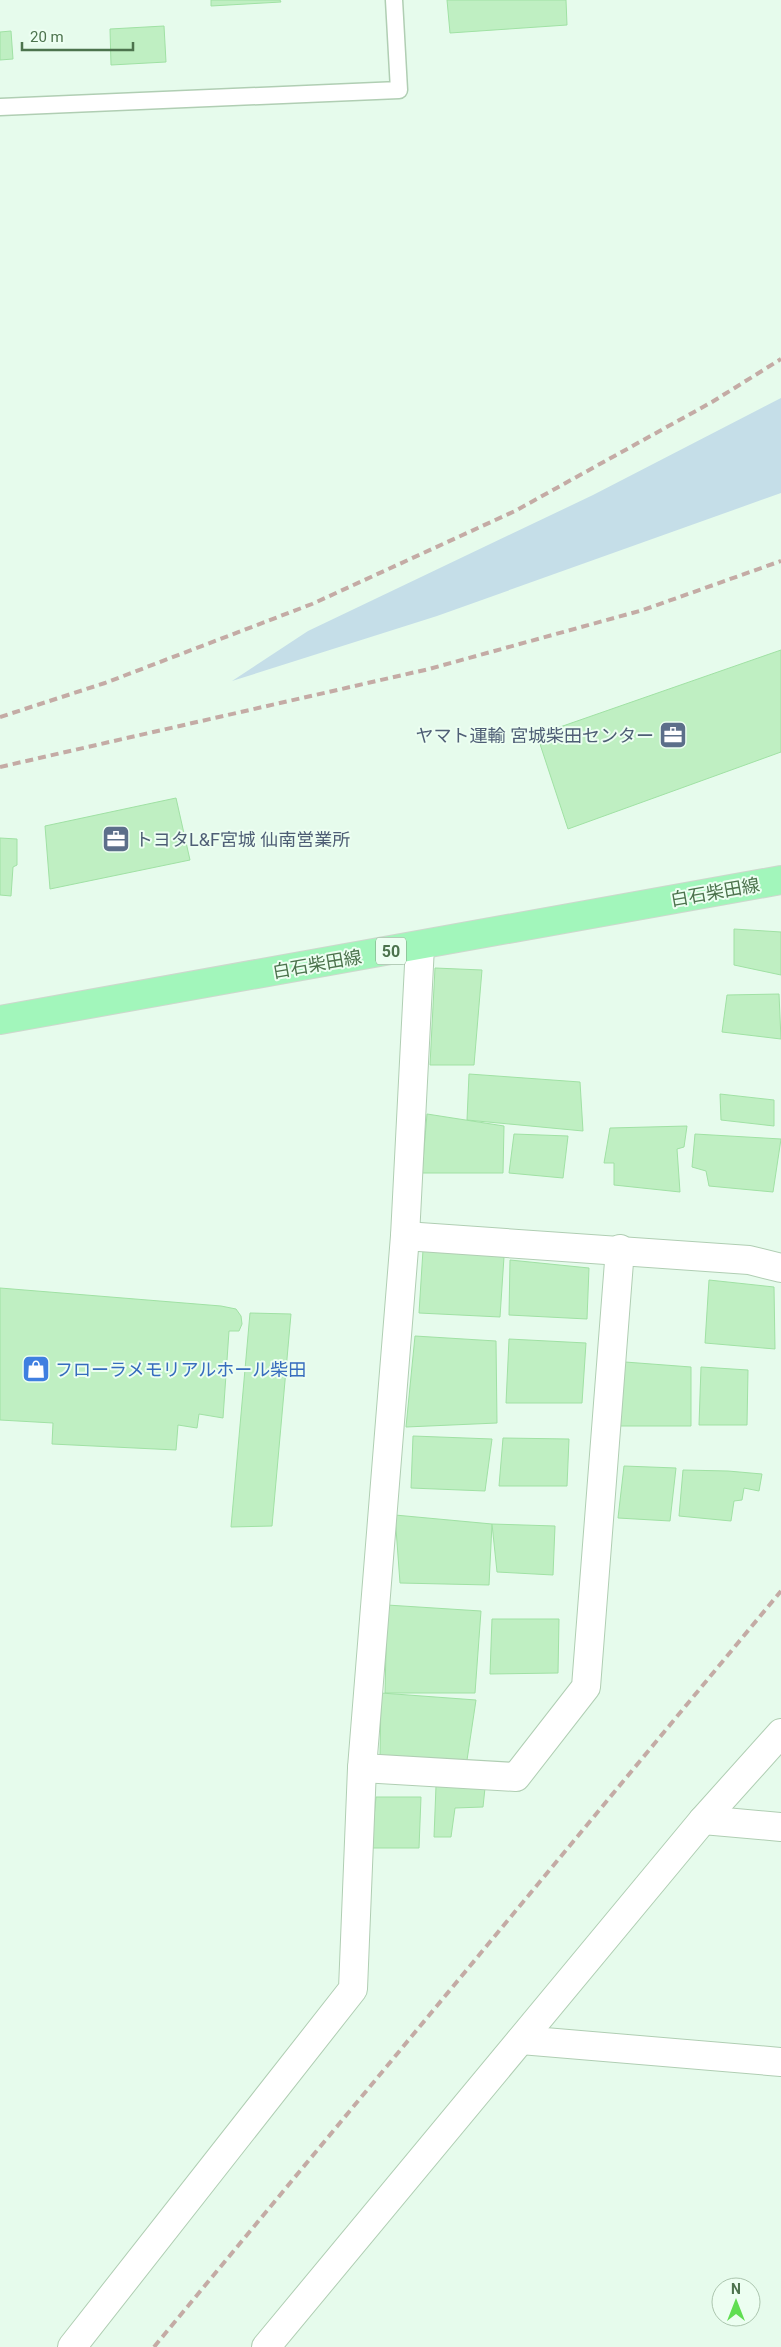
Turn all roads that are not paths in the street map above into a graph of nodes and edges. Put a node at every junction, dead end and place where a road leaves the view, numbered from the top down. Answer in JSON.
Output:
{"nodes":[{"id":1,"x":394,"y":0,"type":"edge"},
{"id":2,"x":0,"y":107,"type":"edge"},
{"id":3,"x":781,"y":880,"type":"edge"},
{"id":4,"x":420,"y":946,"type":"junction"},
{"id":5,"x":0,"y":1020,"type":"edge"},
{"id":6,"x":405,"y":1236,"type":"junction"},
{"id":7,"x":620,"y":1249,"type":"junction"},
{"id":8,"x":781,"y":1268,"type":"edge"},
{"id":9,"x":781,"y":1733,"type":"edge"},
{"id":10,"x":362,"y":1768,"type":"junction"},
{"id":11,"x":703,"y":1820,"type":"junction"},
{"id":12,"x":781,"y":1827,"type":"edge"},
{"id":13,"x":521,"y":2040,"type":"junction"},
{"id":14,"x":781,"y":2062,"type":"edge"},
{"id":15,"x":72,"y":2347,"type":"edge"},
{"id":16,"x":266,"y":2347,"type":"edge"}],
"edges":[{"from":1,"to":2,"type":"lane"},
{"from":3,"to":4,"type":"main road","name":"白石柴田線","number":"50"},
{"from":4,"to":5,"type":"main road","name":"白石柴田線","number":"50"},
{"from":4,"to":6,"type":"street"},
{"from":6,"to":7,"type":"street"},
{"from":6,"to":10,"type":"street"},
{"from":7,"to":8,"type":"street"},
{"from":7,"to":10,"type":"street"},
{"from":9,"to":11,"type":"street"},
{"from":10,"to":15,"type":"street"},
{"from":11,"to":12,"type":"street"},
{"from":11,"to":13,"type":"street"},
{"from":13,"to":14,"type":"street"},
{"from":13,"to":16,"type":"street"}]}
